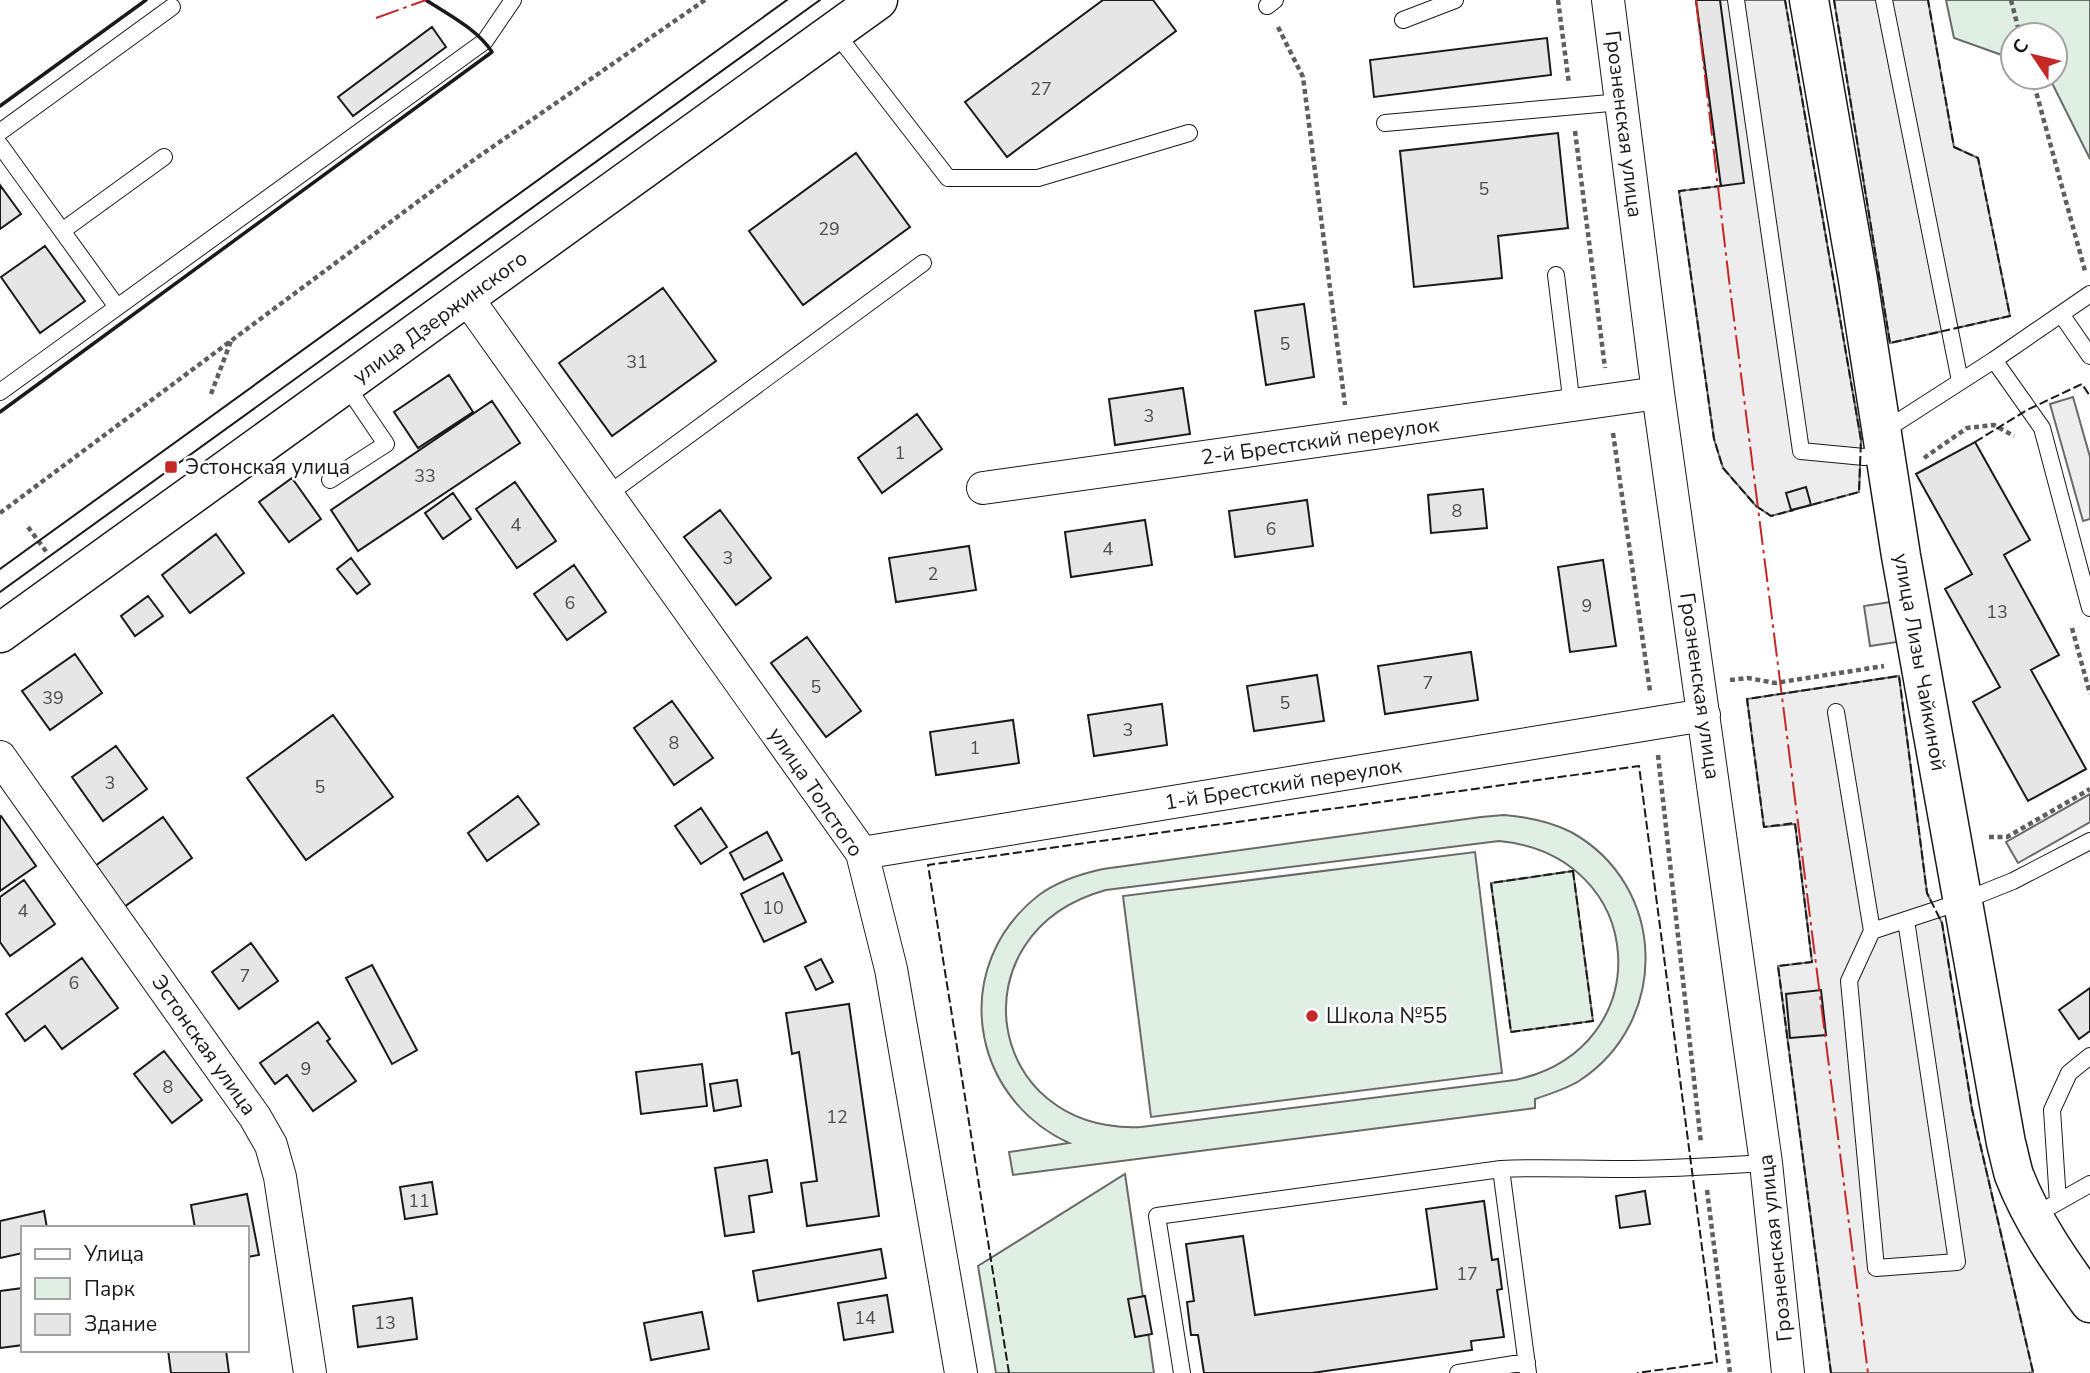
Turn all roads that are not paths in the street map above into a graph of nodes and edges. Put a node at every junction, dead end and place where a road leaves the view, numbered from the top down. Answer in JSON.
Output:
{"nodes":[{"id":1,"x":513,"y":0,"type":"edge"},
{"id":2,"x":878,"y":0,"type":"edge"},
{"id":3,"x":1455,"y":0,"type":"edge"},
{"id":4,"x":1608,"y":0,"type":"edge"},
{"id":5,"x":1736,"y":0,"type":"edge"},
{"id":6,"x":1809,"y":0,"type":"edge"},
{"id":7,"x":1884,"y":0,"type":"edge"},
{"id":8,"x":172,"y":7,"type":"dead end"},
{"id":9,"x":1403,"y":20,"type":"dead end"},
{"id":10,"x":835,"y":32,"type":"junction"},
{"id":11,"x":1622,"y":102,"type":"junction"},
{"id":12,"x":1385,"y":123,"type":"dead end"},
{"id":13,"x":0,"y":132,"type":"edge"},
{"id":14,"x":1189,"y":133,"type":"dead end"},
{"id":15,"x":0,"y":145,"type":"edge"},
{"id":16,"x":164,"y":157,"type":"dead end"},
{"id":17,"x":62,"y":231,"type":"junction"},
{"id":18,"x":923,"y":263,"type":"dead end"},
{"id":19,"x":1556,"y":275,"type":"dead end"},
{"id":20,"x":2090,"y":294,"type":"edge"},
{"id":21,"x":467,"y":298,"type":"junction"},
{"id":22,"x":117,"y":307,"type":"junction"},
{"id":23,"x":2061,"y":314,"type":"junction"},
{"id":24,"x":2090,"y":356,"type":"edge"},
{"id":25,"x":1994,"y":360,"type":"junction"},
{"id":26,"x":1960,"y":381,"type":"junction"},
{"id":27,"x":346,"y":385,"type":"junction"},
{"id":28,"x":0,"y":392,"type":"edge"},
{"id":29,"x":1658,"y":393,"type":"junction"},
{"id":30,"x":1572,"y":406,"type":"junction"},
{"id":31,"x":1894,"y":450,"type":"junction"},
{"id":32,"x":330,"y":480,"type":"dead end"},
{"id":33,"x":983,"y":488,"type":"dead end"},
{"id":34,"x":607,"y":495,"type":"junction"},
{"id":35,"x":2090,"y":608,"type":"edge"},
{"id":36,"x":0,"y":633,"type":"edge"},
{"id":37,"x":1836,"y":712,"type":"dead end"},
{"id":38,"x":1704,"y":715,"type":"junction"},
{"id":39,"x":0,"y":757,"type":"edge"},
{"id":40,"x":2090,"y":841,"type":"edge"},
{"id":41,"x":862,"y":853,"type":"junction"},
{"id":42,"x":1963,"y":901,"type":"junction"},
{"id":43,"x":1906,"y":920,"type":"junction"},
{"id":44,"x":1872,"y":931,"type":"junction"},
{"id":45,"x":2090,"y":1056,"type":"edge"},
{"id":46,"x":1766,"y":1163,"type":"junction"},
{"id":47,"x":1501,"y":1169,"type":"junction"},
{"id":48,"x":2090,"y":1184,"type":"edge"},
{"id":49,"x":2046,"y":1209,"type":"junction"},
{"id":50,"x":2090,"y":1304,"type":"edge"},
{"id":51,"x":1528,"y":1368,"type":"edge"},
{"id":52,"x":310,"y":1373,"type":"edge"},
{"id":53,"x":961,"y":1373,"type":"edge"},
{"id":54,"x":1182,"y":1373,"type":"edge"},
{"id":55,"x":1458,"y":1373,"type":"edge"},
{"id":56,"x":1788,"y":1373,"type":"edge"}],
"edges":[{"from":1,"to":22,"type":"lane"},
{"from":2,"to":10,"type":"street","name":"улица Дзержинского"},
{"from":3,"to":9,"type":"lane"},
{"from":4,"to":11,"type":"street","name":"Грозненская улица"},
{"from":5,"to":31,"type":"lane"},
{"from":6,"to":31,"type":"street","name":"улица Лизы Чайкиной"},
{"from":7,"to":26,"type":"lane"},
{"from":8,"to":13,"type":"lane"},
{"from":10,"to":14,"type":"lane"},
{"from":10,"to":21,"type":"street","name":"улица Дзержинского"},
{"from":11,"to":12,"type":"lane"},
{"from":11,"to":29,"type":"street","name":"Грозненская улица"},
{"from":15,"to":17,"type":"lane"},
{"from":16,"to":17,"type":"lane"},
{"from":17,"to":22,"type":"lane"},
{"from":18,"to":34,"type":"lane"},
{"from":19,"to":30,"type":"lane"},
{"from":20,"to":23,"type":"lane"},
{"from":21,"to":27,"type":"street","name":"улица Дзержинского"},
{"from":21,"to":34,"type":"street","name":"улица Толстого"},
{"from":22,"to":28,"type":"lane"},
{"from":23,"to":24,"type":"lane"},
{"from":23,"to":25,"type":"lane"},
{"from":25,"to":26,"type":"lane"},
{"from":25,"to":35,"type":"lane"},
{"from":26,"to":31,"type":"lane"},
{"from":27,"to":32,"type":"lane"},
{"from":27,"to":36,"type":"street","name":"улица Дзержинского"},
{"from":29,"to":30,"type":"street","name":"2-й Брестский переулок"},
{"from":29,"to":38,"type":"street","name":"Грозненская улица"},
{"from":30,"to":33,"type":"street","name":"2-й Брестский переулок"},
{"from":31,"to":42,"type":"street","name":"улица Лизы Чайкиной"},
{"from":34,"to":41,"type":"street","name":"улица Толстого"},
{"from":37,"to":44,"type":"lane"},
{"from":38,"to":41,"type":"street","name":"1-й Брестский переулок"},
{"from":38,"to":46,"type":"street","name":"Грозненская улица"},
{"from":39,"to":52,"type":"street","name":"Эстонская улица"},
{"from":40,"to":42,"type":"lane"},
{"from":41,"to":53,"type":"street","name":"улица Толстого"},
{"from":42,"to":43,"type":"lane"},
{"from":42,"to":49,"type":"street","name":"улица Лизы Чайкиной"},
{"from":43,"to":44,"type":"lane"},
{"from":43,"to":44,"type":"lane"},
{"from":45,"to":49,"type":"lane"},
{"from":46,"to":47,"type":"lane"},
{"from":46,"to":56,"type":"street","name":"Грозненская улица"},
{"from":47,"to":51,"type":"lane"},
{"from":47,"to":54,"type":"lane"},
{"from":48,"to":49,"type":"lane"},
{"from":49,"to":50,"type":"street","name":"улица Лизы Чайкиной"},
{"from":51,"to":55,"type":"lane"}]}
